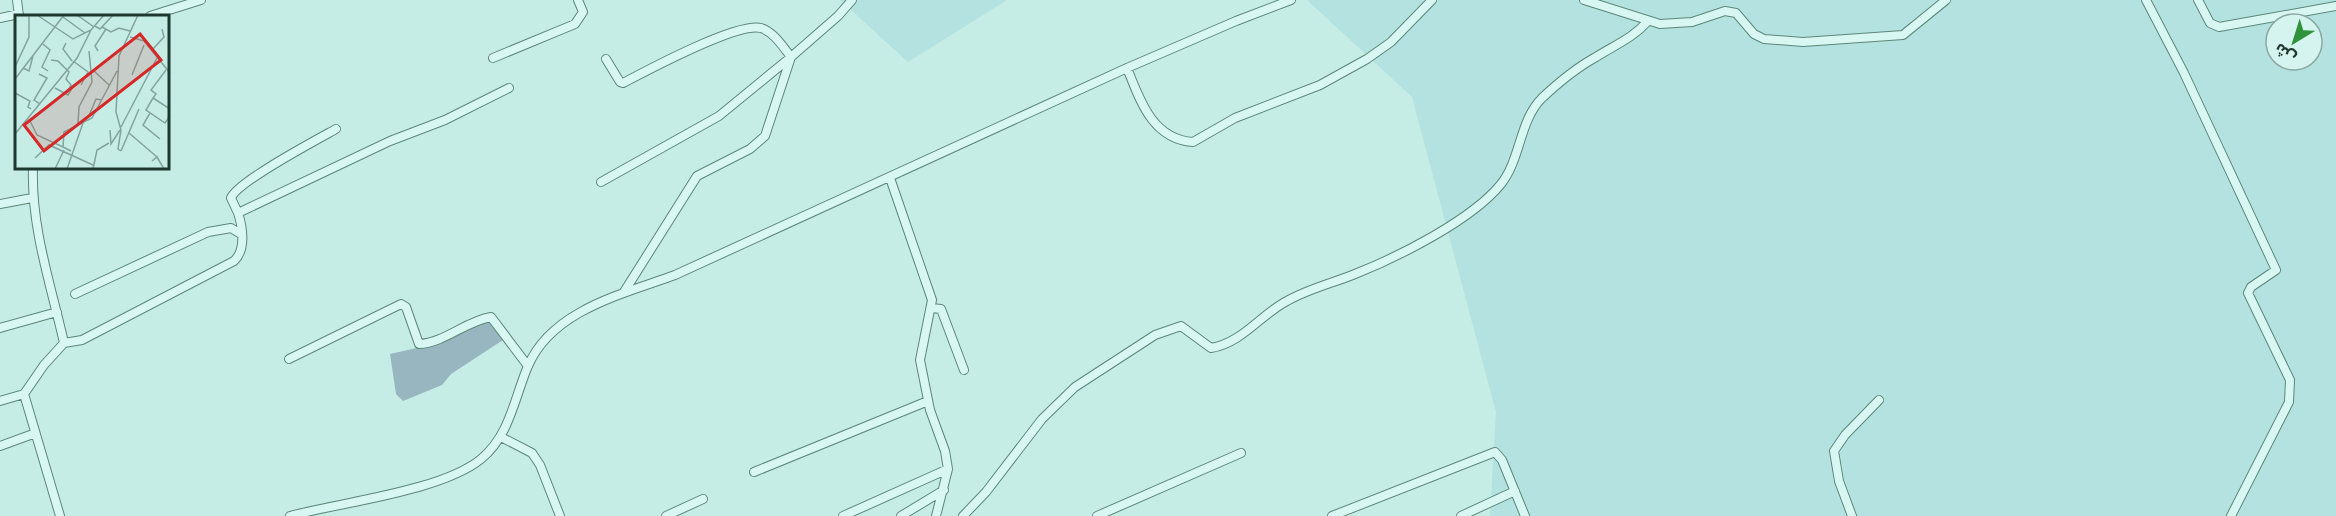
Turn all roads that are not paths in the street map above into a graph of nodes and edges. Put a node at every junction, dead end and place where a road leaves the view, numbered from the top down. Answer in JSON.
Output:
{"nodes":[{"id":1,"x":17,"y":0,"type":"edge"},
{"id":2,"x":201,"y":0,"type":"edge"},
{"id":3,"x":578,"y":0,"type":"edge"},
{"id":4,"x":852,"y":0,"type":"edge"},
{"id":5,"x":1292,"y":0,"type":"edge"},
{"id":6,"x":1432,"y":0,"type":"edge"},
{"id":7,"x":1584,"y":0,"type":"edge"},
{"id":8,"x":1946,"y":0,"type":"edge"},
{"id":9,"x":2146,"y":0,"type":"edge"},
{"id":10,"x":2198,"y":0,"type":"edge"},
{"id":11,"x":2336,"y":6,"type":"edge"},
{"id":12,"x":19,"y":15,"type":"edge"},
{"id":13,"x":153,"y":15,"type":"edge"},
{"id":14,"x":15,"y":16,"type":"edge"},
{"id":15,"x":0,"y":18,"type":"edge"},
{"id":16,"x":1648,"y":21,"type":"junction"},
{"id":17,"x":791,"y":57,"type":"junction"},
{"id":18,"x":492,"y":58,"type":"dead end"},
{"id":19,"x":606,"y":59,"type":"dead end"},
{"id":20,"x":1127,"y":68,"type":"junction"},
{"id":21,"x":509,"y":88,"type":"dead end"},
{"id":22,"x":336,"y":129,"type":"dead end"},
{"id":23,"x":33,"y":170,"type":"edge"},
{"id":24,"x":890,"y":178,"type":"junction"},
{"id":25,"x":601,"y":182,"type":"dead end"},
{"id":26,"x":32,"y":198,"type":"junction"},
{"id":27,"x":0,"y":204,"type":"edge"},
{"id":28,"x":238,"y":213,"type":"junction"},
{"id":29,"x":241,"y":234,"type":"junction"},
{"id":30,"x":624,"y":292,"type":"junction"},
{"id":31,"x":75,"y":294,"type":"dead end"},
{"id":32,"x":932,"y":308,"type":"junction"},
{"id":33,"x":57,"y":312,"type":"junction"},
{"id":34,"x":0,"y":328,"type":"edge"},
{"id":35,"x":64,"y":343,"type":"junction"},
{"id":36,"x":290,"y":359,"type":"dead end"},
{"id":37,"x":528,"y":366,"type":"junction"},
{"id":38,"x":964,"y":370,"type":"dead end"},
{"id":39,"x":24,"y":394,"type":"junction"},
{"id":40,"x":1879,"y":400,"type":"dead end"},
{"id":41,"x":0,"y":401,"type":"edge"},
{"id":42,"x":928,"y":401,"type":"junction"},
{"id":43,"x":33,"y":434,"type":"junction"},
{"id":44,"x":501,"y":437,"type":"junction"},
{"id":45,"x":0,"y":446,"type":"edge"},
{"id":46,"x":1241,"y":453,"type":"dead end"},
{"id":47,"x":948,"y":469,"type":"junction"},
{"id":48,"x":754,"y":472,"type":"dead end"},
{"id":49,"x":944,"y":490,"type":"junction"},
{"id":50,"x":1515,"y":491,"type":"junction"},
{"id":51,"x":703,"y":500,"type":"dead end"},
{"id":52,"x":60,"y":516,"type":"edge"},
{"id":53,"x":290,"y":516,"type":"edge"},
{"id":54,"x":560,"y":516,"type":"edge"},
{"id":55,"x":666,"y":516,"type":"edge"},
{"id":56,"x":843,"y":516,"type":"edge"},
{"id":57,"x":901,"y":516,"type":"edge"},
{"id":58,"x":936,"y":516,"type":"edge"},
{"id":59,"x":963,"y":516,"type":"edge"},
{"id":60,"x":1097,"y":516,"type":"edge"},
{"id":61,"x":1332,"y":516,"type":"edge"},
{"id":62,"x":1461,"y":516,"type":"edge"},
{"id":63,"x":1525,"y":516,"type":"edge"},
{"id":64,"x":1852,"y":516,"type":"edge"},
{"id":65,"x":2231,"y":516,"type":"edge"}],
"edges":[{"from":1,"to":12,"type":"street"},
{"from":2,"to":13,"type":"street"},
{"from":3,"to":18,"type":"street"},
{"from":4,"to":17,"type":"street"},
{"from":5,"to":20,"type":"street"},
{"from":6,"to":20,"type":"street"},
{"from":7,"to":16,"type":"street"},
{"from":8,"to":16,"type":"street"},
{"from":9,"to":65,"type":"street"},
{"from":10,"to":11,"type":"street"},
{"from":14,"to":15,"type":"street"},
{"from":16,"to":59,"type":"street"},
{"from":17,"to":19,"type":"street"},
{"from":17,"to":25,"type":"street"},
{"from":17,"to":30,"type":"street"},
{"from":20,"to":24,"type":"street"},
{"from":21,"to":28,"type":"street"},
{"from":22,"to":28,"type":"street"},
{"from":23,"to":26,"type":"street"},
{"from":24,"to":30,"type":"street"},
{"from":24,"to":32,"type":"street"},
{"from":26,"to":27,"type":"street"},
{"from":26,"to":33,"type":"street"},
{"from":28,"to":29,"type":"street"},
{"from":29,"to":31,"type":"street"},
{"from":29,"to":35,"type":"street"},
{"from":30,"to":37,"type":"street"},
{"from":32,"to":38,"type":"street"},
{"from":32,"to":42,"type":"street"},
{"from":33,"to":34,"type":"street"},
{"from":33,"to":35,"type":"street"},
{"from":35,"to":39,"type":"street"},
{"from":36,"to":37,"type":"street"},
{"from":37,"to":44,"type":"street"},
{"from":39,"to":41,"type":"street"},
{"from":39,"to":43,"type":"street"},
{"from":40,"to":64,"type":"street"},
{"from":42,"to":47,"type":"street"},
{"from":42,"to":48,"type":"street"},
{"from":43,"to":45,"type":"street"},
{"from":43,"to":52,"type":"street"},
{"from":44,"to":53,"type":"street"},
{"from":44,"to":54,"type":"street"},
{"from":46,"to":60,"type":"street"},
{"from":47,"to":49,"type":"street"},
{"from":47,"to":56,"type":"street"},
{"from":49,"to":57,"type":"street"},
{"from":49,"to":58,"type":"street"},
{"from":50,"to":61,"type":"street"},
{"from":50,"to":62,"type":"street"},
{"from":50,"to":63,"type":"street"},
{"from":51,"to":55,"type":"street"}]}
